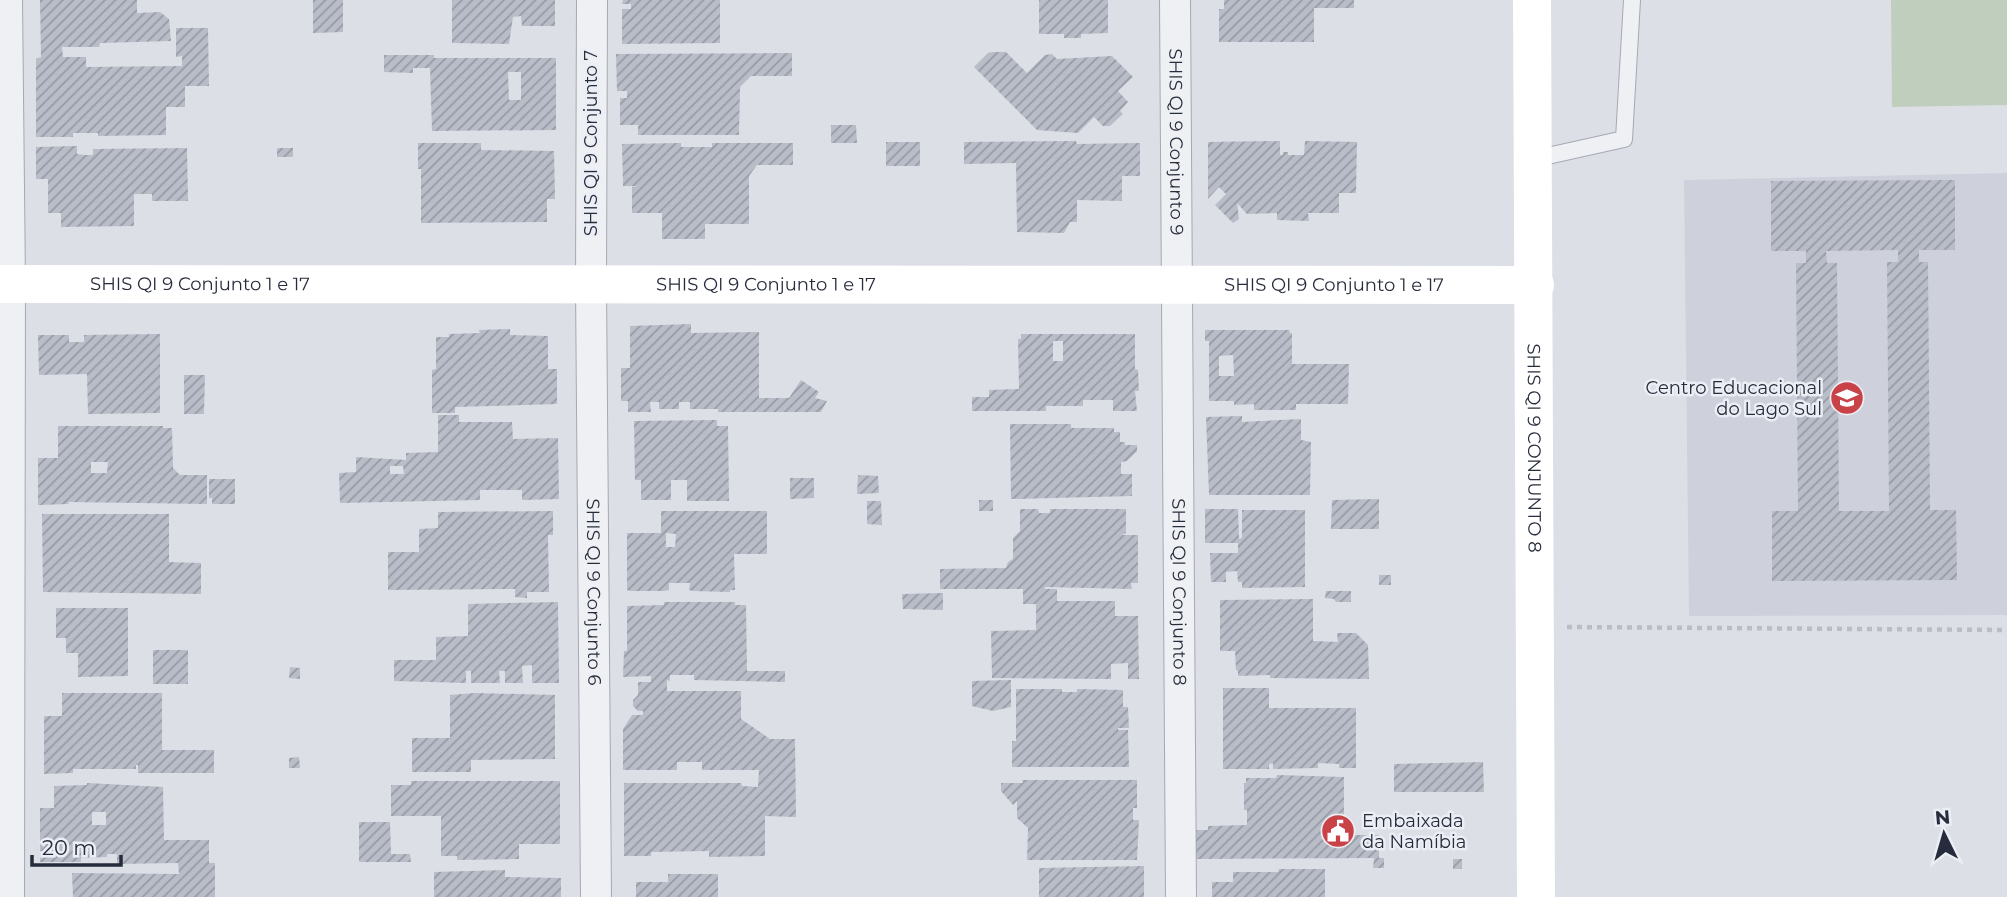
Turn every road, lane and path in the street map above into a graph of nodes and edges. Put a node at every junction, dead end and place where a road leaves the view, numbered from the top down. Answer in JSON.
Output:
{"nodes":[{"id":1,"x":7,"y":0,"type":"edge"},
{"id":2,"x":592,"y":0,"type":"edge"},
{"id":3,"x":1175,"y":0,"type":"edge"},
{"id":4,"x":1532,"y":0,"type":"edge"},
{"id":5,"x":1632,"y":0,"type":"edge"},
{"id":6,"x":1534,"y":159,"type":"junction"},
{"id":7,"x":5,"y":284,"type":"edge"},
{"id":8,"x":591,"y":285,"type":"junction"},
{"id":9,"x":1177,"y":285,"type":"junction"},
{"id":10,"x":1535,"y":285,"type":"junction"},
{"id":11,"x":1534,"y":627,"type":"junction"},
{"id":12,"x":2007,"y":629,"type":"edge"},
{"id":13,"x":9,"y":897,"type":"edge"},
{"id":14,"x":596,"y":897,"type":"edge"},
{"id":15,"x":1181,"y":897,"type":"edge"},
{"id":16,"x":1536,"y":897,"type":"edge"}],
"edges":[{"from":1,"to":7,"type":"street"},
{"from":2,"to":8,"type":"street","name":"SHIS QI 9 Conjunto 7"},
{"from":3,"to":9,"type":"street","name":"SHIS QI 9 Conjunto 9"},
{"from":4,"to":6,"type":"street","name":"SHIS QI 9 CONJUNTO 8"},
{"from":5,"to":6,"type":"lane"},
{"from":6,"to":10,"type":"street","name":"SHIS QI 9 CONJUNTO 8"},
{"from":7,"to":8,"type":"street","name":"SHIS QI 9 Conjunto 1 e 17"},
{"from":7,"to":13,"type":"street"},
{"from":8,"to":9,"type":"street","name":"SHIS QI 9 Conjunto 1 e 17"},
{"from":8,"to":14,"type":"street","name":"SHIS QI 9 Conjunto 6"},
{"from":9,"to":10,"type":"street","name":"SHIS QI 9 Conjunto 1 e 17"},
{"from":9,"to":15,"type":"street","name":"SHIS QI 9 Conjunto 8"},
{"from":10,"to":11,"type":"street","name":"SHIS QI 9 CONJUNTO 8"},
{"from":11,"to":12,"type":"path"},
{"from":11,"to":16,"type":"street","name":"SHIS QI 9 CONJUNTO 8"}]}
